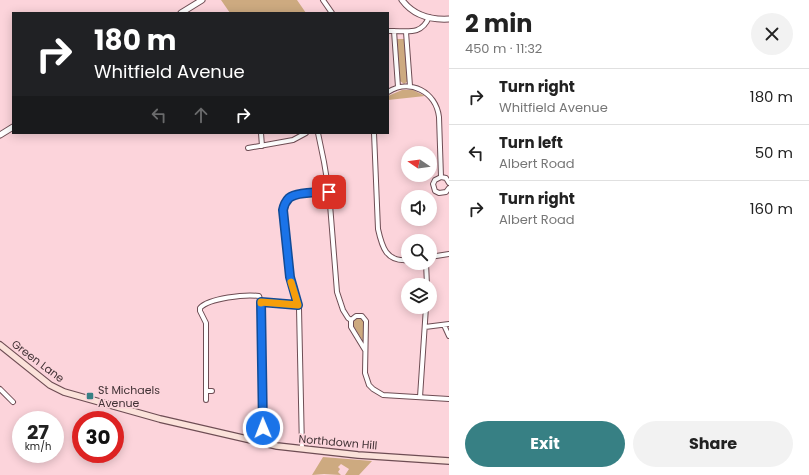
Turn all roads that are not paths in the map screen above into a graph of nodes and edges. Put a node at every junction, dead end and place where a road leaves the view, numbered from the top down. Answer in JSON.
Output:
{"nodes":[{"id":1,"x":202,"y":0,"type":"edge"},
{"id":2,"x":323,"y":0,"type":"edge"},
{"id":3,"x":402,"y":0,"type":"edge"},
{"id":4,"x":183,"y":12,"type":"edge"},
{"id":5,"x":331,"y":12,"type":"edge"},
{"id":6,"x":429,"y":17,"type":"junction"},
{"id":7,"x":449,"y":19,"type":"edge"},
{"id":8,"x":389,"y":31,"type":"edge"},
{"id":9,"x":394,"y":31,"type":"junction"},
{"id":10,"x":406,"y":32,"type":"junction"},
{"id":11,"x":410,"y":86,"type":"junction"},
{"id":12,"x":398,"y":87,"type":"junction"},
{"id":13,"x":389,"y":92,"type":"edge"},
{"id":14,"x":12,"y":128,"type":"edge"},
{"id":15,"x":261,"y":134,"type":"edge"},
{"id":16,"x":304,"y":134,"type":"edge"},
{"id":17,"x":318,"y":134,"type":"edge"},
{"id":18,"x":374,"y":134,"type":"edge"},
{"id":19,"x":0,"y":135,"type":"edge"},
{"id":20,"x":262,"y":146,"type":"junction"},
{"id":21,"x":248,"y":148,"type":"dead end"},
{"id":22,"x":441,"y":177,"type":"junction"},
{"id":23,"x":449,"y":183,"type":"edge"},
{"id":24,"x":449,"y":188,"type":"edge"},
{"id":25,"x":329,"y":192,"type":"junction"},
{"id":26,"x":449,"y":254,"type":"edge"},
{"id":27,"x":437,"y":256,"type":"edge"},
{"id":28,"x":401,"y":261,"type":"edge"},
{"id":29,"x":261,"y":302,"type":"junction"},
{"id":30,"x":298,"y":305,"type":"junction"},
{"id":31,"x":426,"y":314,"type":"edge"},
{"id":32,"x":351,"y":320,"type":"junction"},
{"id":33,"x":447,"y":324,"type":"edge"},
{"id":34,"x":425,"y":327,"type":"junction"},
{"id":35,"x":449,"y":336,"type":"edge"},
{"id":36,"x":0,"y":345,"type":"edge"},
{"id":37,"x":365,"y":350,"type":"junction"},
{"id":38,"x":0,"y":389,"type":"edge"},
{"id":39,"x":206,"y":391,"type":"junction"},
{"id":40,"x":212,"y":391,"type":"dead end"},
{"id":41,"x":64,"y":392,"type":"joint"},
{"id":42,"x":420,"y":397,"type":"junction"},
{"id":43,"x":449,"y":399,"type":"edge"},
{"id":44,"x":206,"y":400,"type":"dead end"},
{"id":45,"x":13,"y":402,"type":"dead end"},
{"id":46,"x":264,"y":444,"type":"junction"},
{"id":47,"x":302,"y":449,"type":"junction"},
{"id":48,"x":449,"y":461,"type":"edge"}],
"edges":[{"from":1,"to":4,"type":"street"},
{"from":2,"to":5,"type":"street"},
{"from":3,"to":6,"type":"street"},
{"from":6,"to":7,"type":"street"},
{"from":6,"to":10,"type":"street"},
{"from":8,"to":9,"type":"street"},
{"from":9,"to":10,"type":"street"},
{"from":9,"to":12,"type":"street"},
{"from":10,"to":11,"type":"street"},
{"from":11,"to":12,"type":"street"},
{"from":11,"to":22,"type":"street"},
{"from":12,"to":13,"type":"street"},
{"from":14,"to":19,"type":"street"},
{"from":15,"to":20,"type":"street"},
{"from":16,"to":20,"type":"street"},
{"from":17,"to":25,"type":"street"},
{"from":18,"to":28,"type":"street"},
{"from":20,"to":21,"type":"street"},
{"from":22,"to":23,"type":"street"},
{"from":22,"to":24,"type":"street"},
{"from":25,"to":30,"type":"street"},
{"from":25,"to":32,"type":"street"},
{"from":26,"to":27,"type":"street"},
{"from":29,"to":30,"type":"street"},
{"from":29,"to":39,"type":"street"},
{"from":29,"to":46,"type":"street"},
{"from":30,"to":47,"type":"street"},
{"from":31,"to":34,"type":"street"},
{"from":32,"to":37,"type":"street"},
{"from":32,"to":37,"type":"street"},
{"from":33,"to":34,"type":"street"},
{"from":33,"to":35,"type":"street"},
{"from":34,"to":42,"type":"street"},
{"from":36,"to":41,"type":"main road","name":"Green Lane"},
{"from":37,"to":42,"type":"street"},
{"from":38,"to":45,"type":"street"},
{"from":39,"to":40,"type":"street"},
{"from":39,"to":44,"type":"street"},
{"from":41,"to":46,"type":"main road","name":"Northdown Hill"},
{"from":42,"to":43,"type":"street"},
{"from":46,"to":47,"type":"main road","name":"Northdown Hill"},
{"from":47,"to":48,"type":"main road","name":"Northdown Hill"}]}
